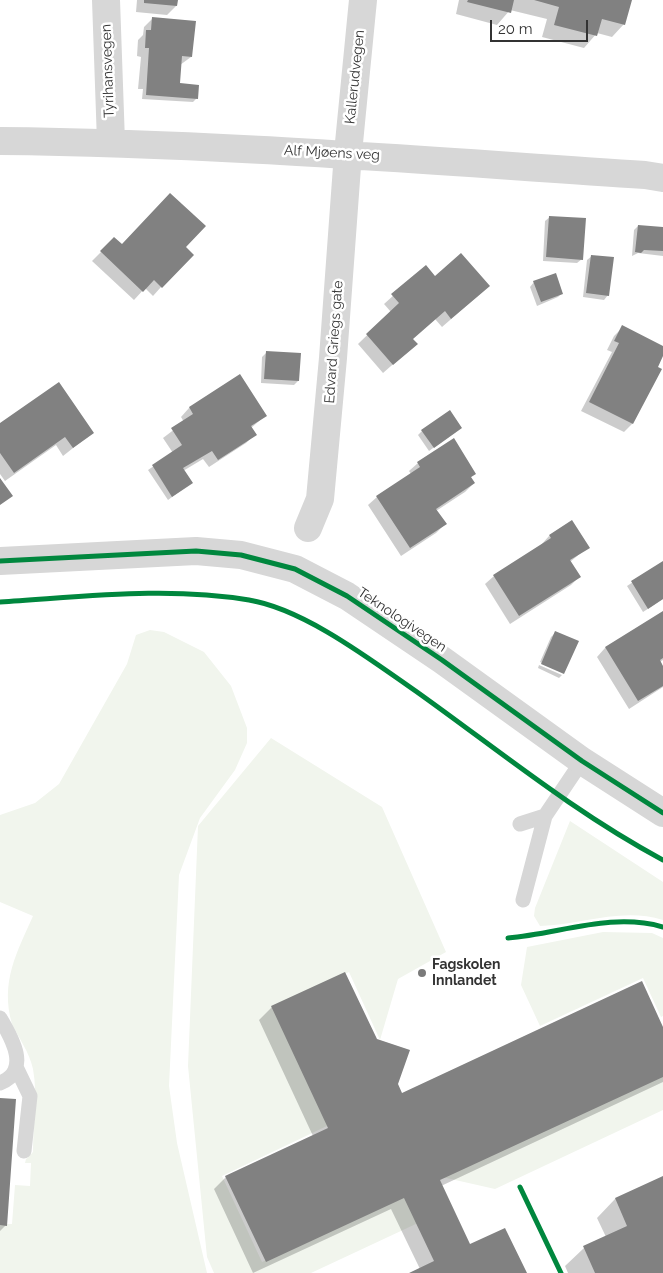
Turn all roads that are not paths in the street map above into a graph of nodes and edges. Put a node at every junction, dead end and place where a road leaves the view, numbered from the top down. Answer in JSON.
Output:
{"nodes":[{"id":1,"x":106,"y":0,"type":"edge"},
{"id":2,"x":363,"y":0,"type":"edge"},
{"id":3,"x":0,"y":140,"type":"edge"},
{"id":4,"x":110,"y":142,"type":"junction"},
{"id":5,"x":348,"y":154,"type":"junction"},
{"id":6,"x":663,"y":178,"type":"edge"},
{"id":7,"x":308,"y":528,"type":"dead end"},
{"id":8,"x":0,"y":561,"type":"edge"},
{"id":9,"x":582,"y":761,"type":"junction"},
{"id":10,"x":663,"y":813,"type":"edge"},
{"id":11,"x":545,"y":816,"type":"junction"},
{"id":12,"x":520,"y":824,"type":"dead end"},
{"id":13,"x":523,"y":900,"type":"dead end"},
{"id":14,"x":0,"y":1018,"type":"edge"},
{"id":15,"x":17,"y":1069,"type":"junction"},
{"id":16,"x":0,"y":1083,"type":"edge"},
{"id":17,"x":24,"y":1151,"type":"dead end"}],
"edges":[{"from":1,"to":4,"type":"street","name":"Tyrihansvegen"},
{"from":2,"to":5,"type":"street","name":"Kallerudvegen"},
{"from":3,"to":4,"type":"street","name":"Alf Mjøens veg"},
{"from":4,"to":5,"type":"street","name":"Alf Mjøens veg"},
{"from":5,"to":6,"type":"street","name":"Alf Mjøens veg"},
{"from":5,"to":7,"type":"street","name":"Edvard Griegs gate"},
{"from":8,"to":9,"type":"street","name":"Teknologivegen"},
{"from":9,"to":10,"type":"street","name":"Teknologivegen"},
{"from":9,"to":11,"type":"lane"},
{"from":11,"to":12,"type":"lane"},
{"from":11,"to":13,"type":"lane"},
{"from":14,"to":15,"type":"lane"},
{"from":15,"to":16,"type":"lane"},
{"from":15,"to":17,"type":"lane"}]}
